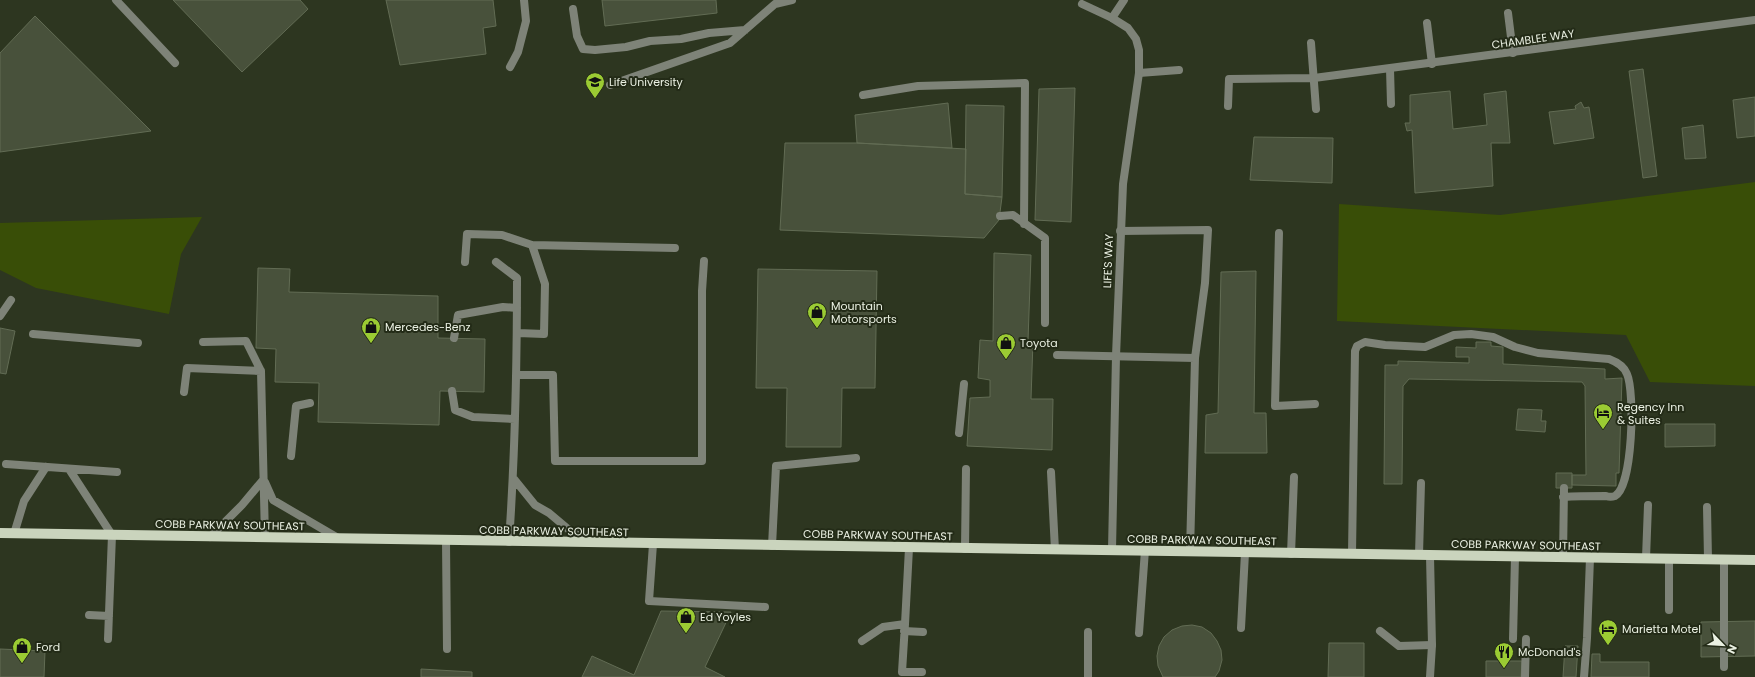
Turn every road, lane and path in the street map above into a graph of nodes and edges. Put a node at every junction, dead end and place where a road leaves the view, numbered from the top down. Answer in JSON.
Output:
{"nodes":[{"id":1,"x":116,"y":0,"type":"edge"},
{"id":2,"x":524,"y":0,"type":"edge"},
{"id":3,"x":792,"y":0,"type":"edge"},
{"id":4,"x":1124,"y":0,"type":"edge"},
{"id":5,"x":1082,"y":4,"type":"dead end"},
{"id":6,"x":573,"y":9,"type":"dead end"},
{"id":7,"x":1508,"y":13,"type":"dead end"},
{"id":8,"x":1112,"y":18,"type":"junction"},
{"id":9,"x":1755,"y":20,"type":"edge"},
{"id":10,"x":1427,"y":24,"type":"dead end"},
{"id":11,"x":745,"y":30,"type":"junction"},
{"id":12,"x":1311,"y":43,"type":"dead end"},
{"id":13,"x":1513,"y":53,"type":"junction"},
{"id":14,"x":175,"y":63,"type":"dead end"},
{"id":15,"x":1432,"y":64,"type":"junction"},
{"id":16,"x":510,"y":67,"type":"dead end"},
{"id":17,"x":1390,"y":69,"type":"junction"},
{"id":18,"x":1179,"y":70,"type":"dead end"},
{"id":19,"x":1139,"y":73,"type":"junction"},
{"id":20,"x":1314,"y":78,"type":"junction"},
{"id":21,"x":610,"y":85,"type":"dead end"},
{"id":22,"x":863,"y":95,"type":"dead end"},
{"id":23,"x":1391,"y":104,"type":"dead end"},
{"id":24,"x":1228,"y":106,"type":"dead end"},
{"id":25,"x":1316,"y":109,"type":"dead end"},
{"id":26,"x":1000,"y":216,"type":"dead end"},
{"id":27,"x":1024,"y":224,"type":"junction"},
{"id":28,"x":1120,"y":231,"type":"junction"},
{"id":29,"x":1280,"y":233,"type":"dead end"},
{"id":30,"x":532,"y":245,"type":"junction"},
{"id":31,"x":675,"y":248,"type":"dead end"},
{"id":32,"x":704,"y":261,"type":"dead end"},
{"id":33,"x":465,"y":262,"type":"dead end"},
{"id":34,"x":496,"y":262,"type":"dead end"},
{"id":35,"x":11,"y":300,"type":"dead end"},
{"id":36,"x":517,"y":308,"type":"junction"},
{"id":37,"x":0,"y":316,"type":"edge"},
{"id":38,"x":1045,"y":323,"type":"dead end"},
{"id":39,"x":518,"y":333,"type":"junction"},
{"id":40,"x":33,"y":334,"type":"dead end"},
{"id":41,"x":454,"y":338,"type":"dead end"},
{"id":42,"x":203,"y":342,"type":"dead end"},
{"id":43,"x":138,"y":343,"type":"dead end"},
{"id":44,"x":1057,"y":355,"type":"dead end"},
{"id":45,"x":1116,"y":356,"type":"junction"},
{"id":46,"x":1195,"y":358,"type":"junction"},
{"id":47,"x":261,"y":371,"type":"junction"},
{"id":48,"x":516,"y":375,"type":"junction"},
{"id":49,"x":964,"y":384,"type":"dead end"},
{"id":50,"x":452,"y":391,"type":"dead end"},
{"id":51,"x":184,"y":392,"type":"dead end"},
{"id":52,"x":310,"y":403,"type":"dead end"},
{"id":53,"x":1315,"y":404,"type":"dead end"},
{"id":54,"x":515,"y":418,"type":"junction"},
{"id":55,"x":959,"y":433,"type":"dead end"},
{"id":56,"x":291,"y":456,"type":"dead end"},
{"id":57,"x":856,"y":458,"type":"dead end"},
{"id":58,"x":6,"y":464,"type":"dead end"},
{"id":59,"x":46,"y":468,"type":"junction"},
{"id":60,"x":69,"y":469,"type":"junction"},
{"id":61,"x":966,"y":469,"type":"dead end"},
{"id":62,"x":117,"y":472,"type":"dead end"},
{"id":63,"x":1051,"y":472,"type":"dead end"},
{"id":64,"x":1294,"y":477,"type":"dead end"},
{"id":65,"x":263,"y":480,"type":"junction"},
{"id":66,"x":514,"y":480,"type":"junction"},
{"id":67,"x":1421,"y":483,"type":"dead end"},
{"id":68,"x":1564,"y":488,"type":"dead end"},
{"id":69,"x":1563,"y":497,"type":"junction"},
{"id":70,"x":1648,"y":505,"type":"dead end"},
{"id":71,"x":1707,"y":507,"type":"dead end"},
{"id":72,"x":0,"y":534,"type":"edge"},
{"id":73,"x":14,"y":534,"type":"junction"},
{"id":74,"x":112,"y":536,"type":"junction"},
{"id":75,"x":210,"y":537,"type":"junction"},
{"id":76,"x":265,"y":538,"type":"junction"},
{"id":77,"x":340,"y":539,"type":"junction"},
{"id":78,"x":446,"y":541,"type":"junction"},
{"id":79,"x":509,"y":542,"type":"junction"},
{"id":80,"x":591,"y":543,"type":"junction"},
{"id":81,"x":653,"y":544,"type":"junction"},
{"id":82,"x":772,"y":546,"type":"junction"},
{"id":83,"x":909,"y":548,"type":"junction"},
{"id":84,"x":965,"y":549,"type":"junction"},
{"id":85,"x":1055,"y":550,"type":"junction"},
{"id":86,"x":1112,"y":550,"type":"junction"},
{"id":87,"x":1145,"y":550,"type":"junction"},
{"id":88,"x":1190,"y":552,"type":"junction"},
{"id":89,"x":1245,"y":553,"type":"junction"},
{"id":90,"x":1291,"y":554,"type":"junction"},
{"id":91,"x":1352,"y":554,"type":"junction"},
{"id":92,"x":1419,"y":555,"type":"junction"},
{"id":93,"x":1430,"y":556,"type":"junction"},
{"id":94,"x":1515,"y":557,"type":"junction"},
{"id":95,"x":1563,"y":558,"type":"junction"},
{"id":96,"x":1590,"y":558,"type":"junction"},
{"id":97,"x":1646,"y":558,"type":"junction"},
{"id":98,"x":1669,"y":559,"type":"junction"},
{"id":99,"x":1708,"y":559,"type":"junction"},
{"id":100,"x":1724,"y":559,"type":"junction"},
{"id":101,"x":1755,"y":560,"type":"edge"},
{"id":102,"x":765,"y":607,"type":"dead end"},
{"id":103,"x":1669,"y":610,"type":"dead end"},
{"id":104,"x":89,"y":615,"type":"dead end"},
{"id":105,"x":109,"y":616,"type":"junction"},
{"id":106,"x":904,"y":628,"type":"junction"},
{"id":107,"x":1241,"y":628,"type":"dead end"},
{"id":108,"x":1380,"y":631,"type":"dead end"},
{"id":109,"x":923,"y":632,"type":"dead end"},
{"id":110,"x":1088,"y":632,"type":"dead end"},
{"id":111,"x":1139,"y":633,"type":"dead end"},
{"id":112,"x":108,"y":639,"type":"dead end"},
{"id":113,"x":1513,"y":639,"type":"dead end"},
{"id":114,"x":1526,"y":639,"type":"dead end"},
{"id":115,"x":862,"y":641,"type":"dead end"},
{"id":116,"x":1432,"y":645,"type":"junction"},
{"id":117,"x":447,"y":650,"type":"dead end"},
{"id":118,"x":1724,"y":667,"type":"dead end"},
{"id":119,"x":922,"y":672,"type":"dead end"},
{"id":120,"x":1088,"y":677,"type":"edge"},
{"id":121,"x":1430,"y":677,"type":"edge"},
{"id":122,"x":1525,"y":677,"type":"edge"},
{"id":123,"x":1584,"y":677,"type":"edge"}],
"edges":[{"from":1,"to":14,"type":"street"},
{"from":2,"to":16,"type":"street"},
{"from":3,"to":11,"type":"street"},
{"from":4,"to":8,"type":"street"},
{"from":5,"to":8,"type":"street","name":"LIFE'S WAY"},
{"from":6,"to":11,"type":"street"},
{"from":7,"to":13,"type":"street"},
{"from":8,"to":19,"type":"street","name":"LIFE'S WAY"},
{"from":9,"to":13,"type":"street","name":"CHAMBLEE WAY"},
{"from":10,"to":15,"type":"street"},
{"from":11,"to":21,"type":"street"},
{"from":12,"to":20,"type":"street"},
{"from":13,"to":15,"type":"street","name":"CHAMBLEE WAY"},
{"from":15,"to":17,"type":"street","name":"CHAMBLEE WAY"},
{"from":17,"to":20,"type":"street","name":"CHAMBLEE WAY"},
{"from":17,"to":23,"type":"street"},
{"from":18,"to":19,"type":"street"},
{"from":19,"to":28,"type":"street","name":"LIFE'S WAY"},
{"from":20,"to":24,"type":"street","name":"CHAMBLEE WAY"},
{"from":20,"to":25,"type":"street"},
{"from":22,"to":27,"type":"street"},
{"from":26,"to":27,"type":"street"},
{"from":27,"to":38,"type":"street"},
{"from":28,"to":45,"type":"street","name":"LIFE'S WAY"},
{"from":28,"to":46,"type":"street"},
{"from":29,"to":53,"type":"street"},
{"from":30,"to":31,"type":"street"},
{"from":30,"to":33,"type":"street"},
{"from":30,"to":39,"type":"street"},
{"from":32,"to":48,"type":"street"},
{"from":34,"to":36,"type":"street"},
{"from":35,"to":37,"type":"street"},
{"from":36,"to":39,"type":"street"},
{"from":36,"to":41,"type":"street"},
{"from":39,"to":48,"type":"street"},
{"from":40,"to":43,"type":"street"},
{"from":42,"to":47,"type":"street"},
{"from":44,"to":45,"type":"street"},
{"from":45,"to":46,"type":"street"},
{"from":45,"to":86,"type":"street","name":"LIFE'S WAY"},
{"from":46,"to":88,"type":"street"},
{"from":47,"to":51,"type":"street"},
{"from":47,"to":65,"type":"street"},
{"from":48,"to":54,"type":"street"},
{"from":49,"to":55,"type":"street"},
{"from":50,"to":54,"type":"street"},
{"from":52,"to":56,"type":"street"},
{"from":54,"to":66,"type":"street"},
{"from":57,"to":82,"type":"street"},
{"from":58,"to":59,"type":"street"},
{"from":59,"to":60,"type":"street"},
{"from":59,"to":73,"type":"street"},
{"from":60,"to":62,"type":"street"},
{"from":60,"to":74,"type":"street"},
{"from":61,"to":84,"type":"street"},
{"from":63,"to":85,"type":"street"},
{"from":64,"to":90,"type":"street"},
{"from":65,"to":75,"type":"street"},
{"from":65,"to":76,"type":"street"},
{"from":65,"to":77,"type":"street"},
{"from":66,"to":79,"type":"street"},
{"from":66,"to":80,"type":"street"},
{"from":67,"to":92,"type":"street"},
{"from":68,"to":69,"type":"street"},
{"from":69,"to":91,"type":"street"},
{"from":69,"to":95,"type":"street"},
{"from":70,"to":97,"type":"street"},
{"from":71,"to":99,"type":"street"},
{"from":72,"to":73,"type":"main road","name":"COBB PARKWAY SOUTHEAST"},
{"from":73,"to":74,"type":"main road","name":"COBB PARKWAY SOUTHEAST"},
{"from":74,"to":75,"type":"main road","name":"COBB PARKWAY SOUTHEAST"},
{"from":74,"to":105,"type":"street"},
{"from":75,"to":76,"type":"main road","name":"COBB PARKWAY SOUTHEAST"},
{"from":76,"to":77,"type":"main road","name":"COBB PARKWAY SOUTHEAST"},
{"from":77,"to":78,"type":"main road","name":"COBB PARKWAY SOUTHEAST"},
{"from":78,"to":79,"type":"main road","name":"COBB PARKWAY SOUTHEAST"},
{"from":78,"to":117,"type":"street"},
{"from":79,"to":80,"type":"main road","name":"COBB PARKWAY SOUTHEAST"},
{"from":80,"to":81,"type":"main road","name":"COBB PARKWAY SOUTHEAST"},
{"from":81,"to":82,"type":"main road","name":"COBB PARKWAY SOUTHEAST"},
{"from":81,"to":102,"type":"street"},
{"from":82,"to":83,"type":"main road","name":"COBB PARKWAY SOUTHEAST"},
{"from":83,"to":84,"type":"main road","name":"COBB PARKWAY SOUTHEAST"},
{"from":83,"to":106,"type":"street"},
{"from":84,"to":85,"type":"main road","name":"COBB PARKWAY SOUTHEAST"},
{"from":85,"to":86,"type":"main road","name":"COBB PARKWAY SOUTHEAST"},
{"from":86,"to":87,"type":"main road","name":"COBB PARKWAY SOUTHEAST"},
{"from":87,"to":88,"type":"main road","name":"COBB PARKWAY SOUTHEAST"},
{"from":87,"to":111,"type":"street"},
{"from":88,"to":89,"type":"main road","name":"COBB PARKWAY SOUTHEAST"},
{"from":89,"to":90,"type":"main road","name":"COBB PARKWAY SOUTHEAST"},
{"from":89,"to":107,"type":"street"},
{"from":90,"to":91,"type":"main road","name":"COBB PARKWAY SOUTHEAST"},
{"from":91,"to":92,"type":"main road","name":"COBB PARKWAY SOUTHEAST"},
{"from":92,"to":93,"type":"main road","name":"COBB PARKWAY SOUTHEAST"},
{"from":93,"to":94,"type":"main road","name":"COBB PARKWAY SOUTHEAST"},
{"from":93,"to":116,"type":"street"},
{"from":94,"to":95,"type":"main road","name":"COBB PARKWAY SOUTHEAST"},
{"from":94,"to":113,"type":"street"},
{"from":95,"to":96,"type":"main road","name":"COBB PARKWAY SOUTHEAST"},
{"from":96,"to":97,"type":"main road","name":"COBB PARKWAY SOUTHEAST"},
{"from":96,"to":123,"type":"street"},
{"from":97,"to":98,"type":"main road","name":"COBB PARKWAY SOUTHEAST"},
{"from":98,"to":99,"type":"main road","name":"COBB PARKWAY SOUTHEAST"},
{"from":98,"to":103,"type":"street"},
{"from":99,"to":100,"type":"main road","name":"COBB PARKWAY SOUTHEAST"},
{"from":100,"to":101,"type":"main road","name":"COBB PARKWAY SOUTHEAST"},
{"from":100,"to":118,"type":"street"},
{"from":104,"to":105,"type":"street"},
{"from":105,"to":112,"type":"street"},
{"from":106,"to":109,"type":"street"},
{"from":106,"to":115,"type":"street"},
{"from":106,"to":119,"type":"street"},
{"from":108,"to":116,"type":"street"},
{"from":110,"to":120,"type":"street"},
{"from":114,"to":122,"type":"street"},
{"from":116,"to":121,"type":"street"}]}
